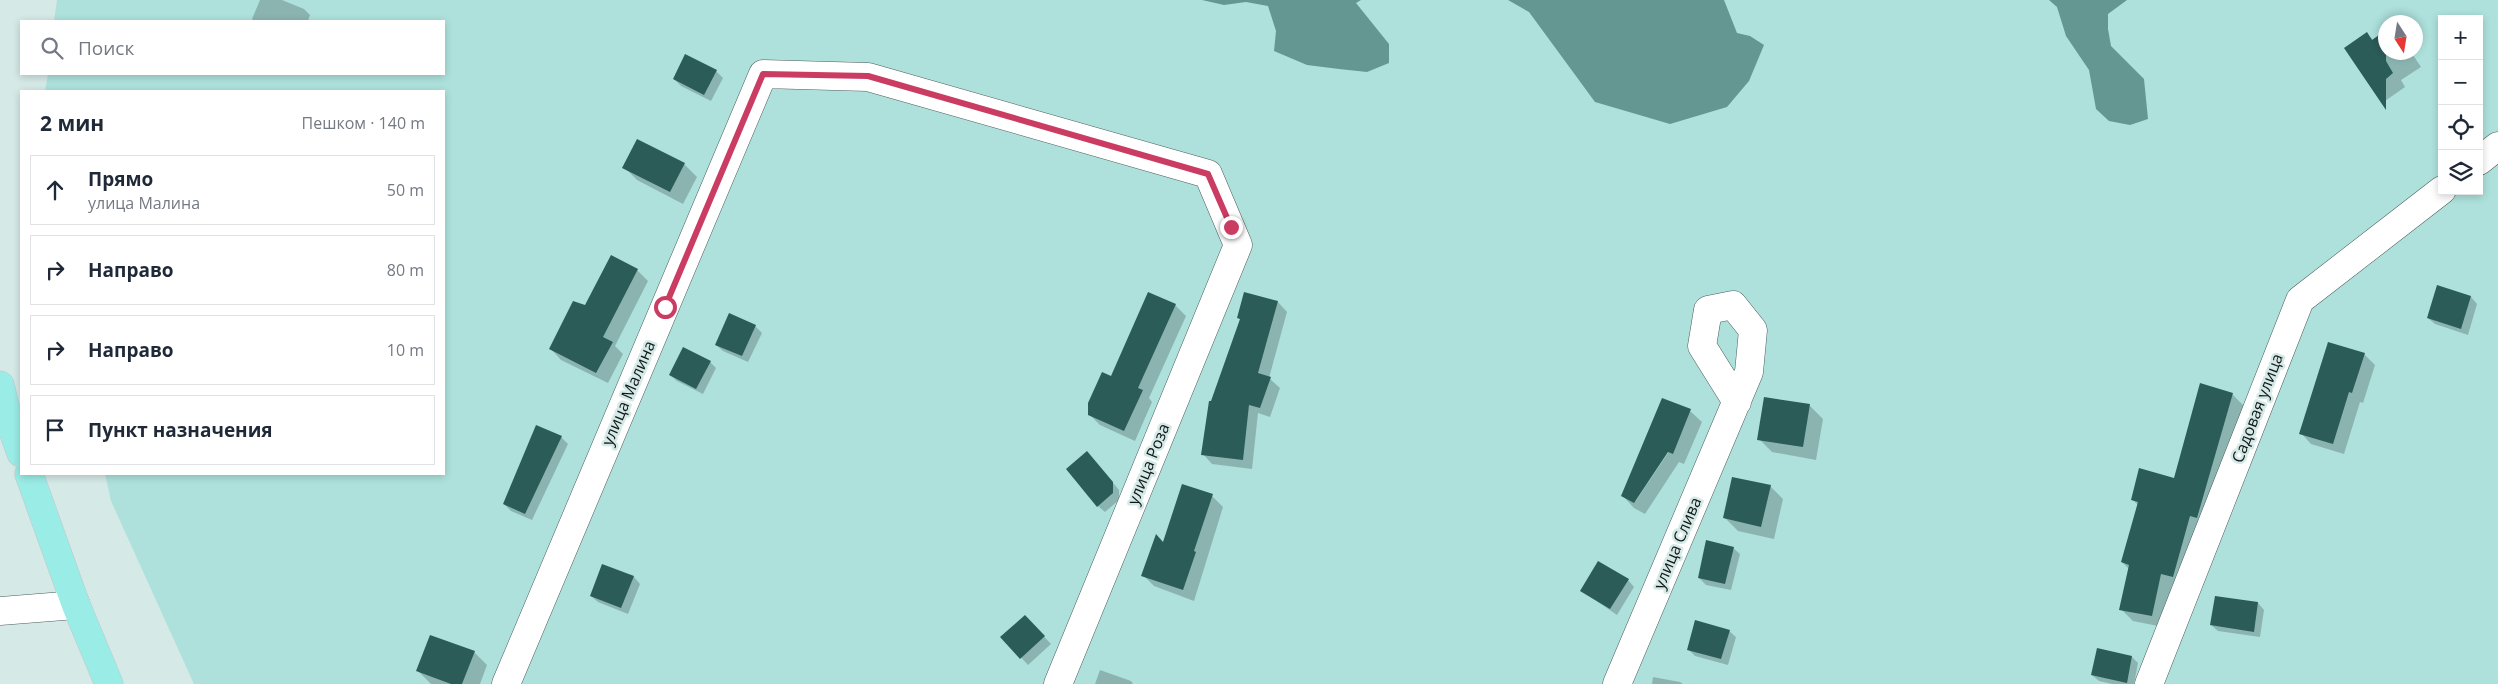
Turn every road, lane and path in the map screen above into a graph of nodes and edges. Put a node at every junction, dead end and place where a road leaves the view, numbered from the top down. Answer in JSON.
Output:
{"nodes":[{"id":1,"x":2498,"y":146,"type":"edge"},
{"id":2,"x":2483,"y":158,"type":"edge"},
{"id":3,"x":2438,"y":193,"type":"edge"},
{"id":4,"x":1238,"y":245,"type":"joint"},
{"id":5,"x":0,"y":384,"type":"edge"},
{"id":6,"x":1737,"y":402,"type":"dead end"},
{"id":7,"x":20,"y":450,"type":"edge"},
{"id":8,"x":29,"y":475,"type":"edge"},
{"id":9,"x":76,"y":605,"type":"junction"},
{"id":10,"x":0,"y":611,"type":"edge"},
{"id":11,"x":109,"y":684,"type":"edge"},
{"id":12,"x":506,"y":684,"type":"edge"},
{"id":13,"x":1058,"y":684,"type":"edge"},
{"id":14,"x":1617,"y":684,"type":"edge"},
{"id":15,"x":2149,"y":684,"type":"edge"}],
"edges":[{"from":1,"to":2,"type":"lane"},
{"from":3,"to":15,"type":"lane","name":"Садовая улица"},
{"from":4,"to":12,"type":"lane","name":"улица Малина"},
{"from":4,"to":13,"type":"lane","name":"улица Роза"},
{"from":5,"to":7,"type":"main road"},
{"from":6,"to":14,"type":"lane","name":"улица Слива"},
{"from":8,"to":9,"type":"main road"},
{"from":9,"to":10,"type":"lane"},
{"from":9,"to":11,"type":"main road"}]}
